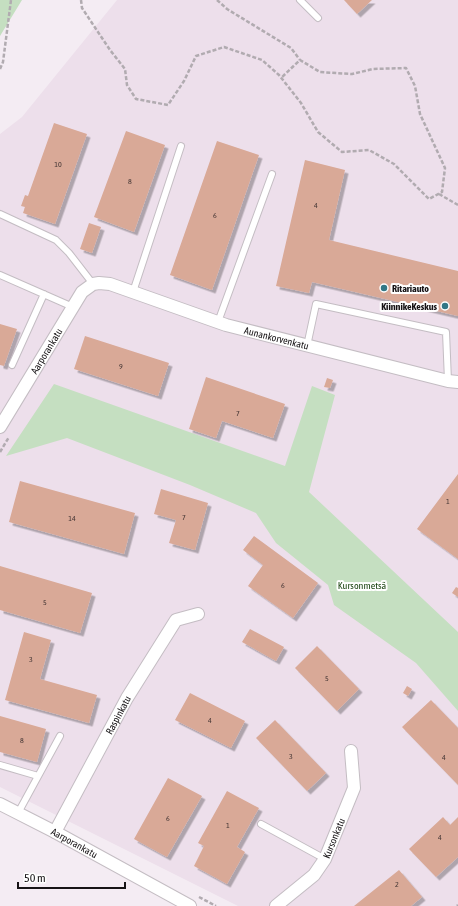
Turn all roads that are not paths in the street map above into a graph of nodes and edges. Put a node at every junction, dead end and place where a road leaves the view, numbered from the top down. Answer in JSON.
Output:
{"nodes":[{"id":1,"x":300,"y":0,"type":"edge"},
{"id":2,"x":318,"y":18,"type":"dead end"},
{"id":3,"x":181,"y":146,"type":"dead end"},
{"id":4,"x":272,"y":174,"type":"dead end"},
{"id":5,"x":0,"y":214,"type":"edge"},
{"id":6,"x":0,"y":275,"type":"edge"},
{"id":7,"x":96,"y":283,"type":"junction"},
{"id":8,"x":133,"y":292,"type":"junction"},
{"id":9,"x":44,"y":294,"type":"junction"},
{"id":10,"x":73,"y":307,"type":"junction"},
{"id":11,"x":218,"y":322,"type":"junction"},
{"id":12,"x":307,"y":346,"type":"junction"},
{"id":13,"x":12,"y":365,"type":"dead end"},
{"id":14,"x":453,"y":381,"type":"edge"},
{"id":15,"x":4,"y":412,"type":"edge"},
{"id":16,"x":0,"y":428,"type":"edge"},
{"id":17,"x":198,"y":614,"type":"dead end"},
{"id":18,"x":60,"y":736,"type":"dead end"},
{"id":19,"x":351,"y":751,"type":"dead end"},
{"id":20,"x":0,"y":765,"type":"edge"},
{"id":21,"x":38,"y":776,"type":"junction"},
{"id":22,"x":0,"y":804,"type":"edge"},
{"id":23,"x":18,"y":813,"type":"junction"},
{"id":24,"x":261,"y":824,"type":"dead end"},
{"id":25,"x":55,"y":832,"type":"junction"},
{"id":26,"x":325,"y":859,"type":"junction"},
{"id":27,"x":190,"y":906,"type":"edge"},
{"id":28,"x":276,"y":906,"type":"edge"}],
"edges":[{"from":1,"to":2,"type":"lane"},
{"from":3,"to":8,"type":"lane"},
{"from":4,"to":11,"type":"lane"},
{"from":5,"to":7,"type":"lane"},
{"from":6,"to":9,"type":"lane"},
{"from":7,"to":8,"type":"street","name":"Aunankorvenkatu"},
{"from":7,"to":10,"type":"street","name":"Aarporankatu"},
{"from":8,"to":11,"type":"street","name":"Aunankorvenkatu"},
{"from":9,"to":10,"type":"lane"},
{"from":9,"to":13,"type":"lane"},
{"from":10,"to":15,"type":"street","name":"Aarporankatu"},
{"from":11,"to":12,"type":"street","name":"Aunankorvenkatu"},
{"from":12,"to":14,"type":"street","name":"Aunankorvenkatu"},
{"from":12,"to":14,"type":"lane"},
{"from":15,"to":16,"type":"street","name":"Aarporankatu"},
{"from":17,"to":25,"type":"street","name":"Raspinkatu"},
{"from":18,"to":21,"type":"lane"},
{"from":19,"to":26,"type":"street","name":"Kursonkatu"},
{"from":20,"to":21,"type":"lane"},
{"from":21,"to":23,"type":"lane"},
{"from":22,"to":23,"type":"street","name":"Aarporankatu"},
{"from":23,"to":25,"type":"street","name":"Aarporankatu"},
{"from":24,"to":26,"type":"lane"},
{"from":25,"to":27,"type":"street","name":"Aarporankatu"},
{"from":26,"to":28,"type":"street","name":"Kursonkatu"}]}
